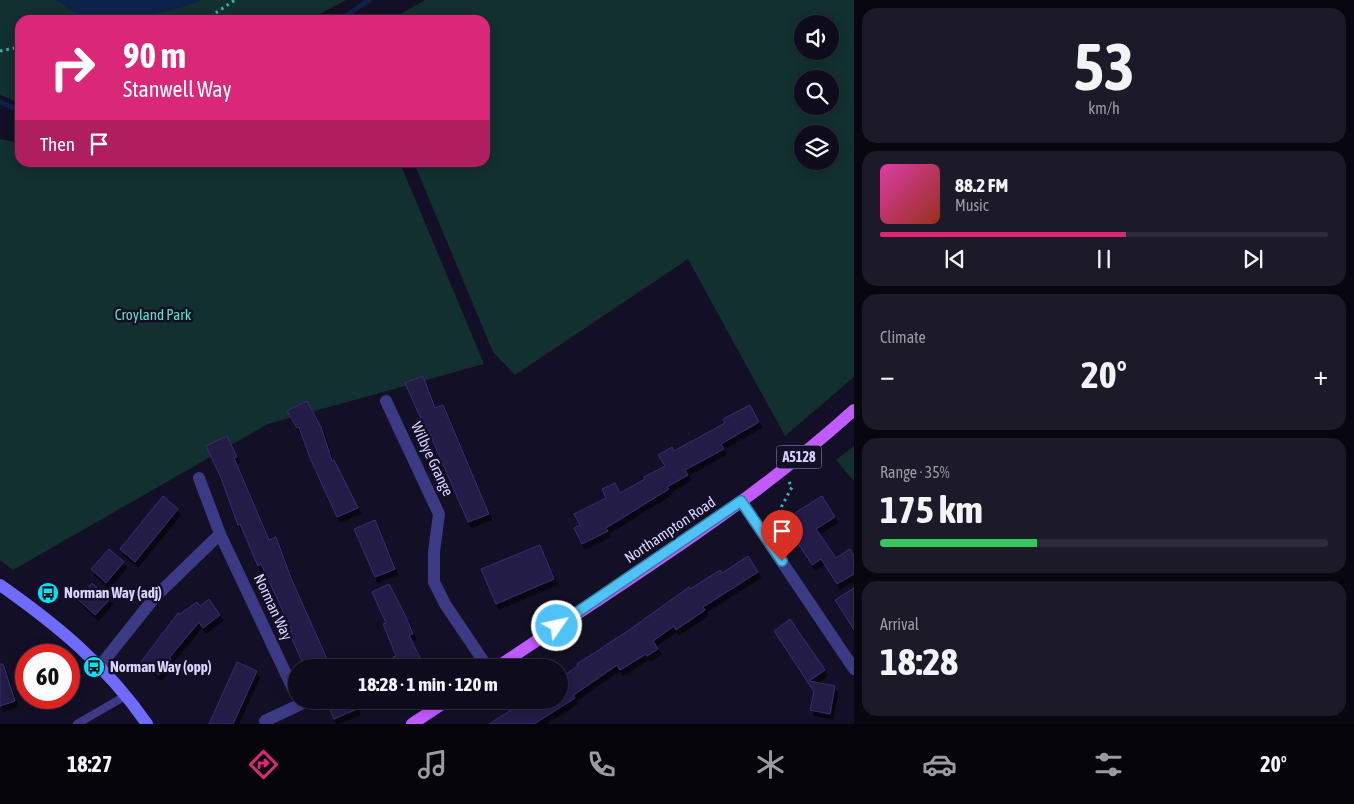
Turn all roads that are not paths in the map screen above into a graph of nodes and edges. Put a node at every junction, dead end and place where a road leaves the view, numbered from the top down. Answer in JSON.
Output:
{"nodes":[{"id":1,"x":386,"y":400,"type":"dead end"},
{"id":2,"x":854,"y":410,"type":"edge"},
{"id":3,"x":199,"y":478,"type":"dead end"},
{"id":4,"x":741,"y":501,"type":"junction"},
{"id":5,"x":220,"y":534,"type":"junction"},
{"id":6,"x":0,"y":585,"type":"edge"},
{"id":7,"x":482,"y":659,"type":"edge"},
{"id":8,"x":509,"y":659,"type":"edge"},
{"id":9,"x":100,"y":666,"type":"junction"},
{"id":10,"x":854,"y":669,"type":"edge"},
{"id":11,"x":288,"y":678,"type":"edge"},
{"id":12,"x":127,"y":695,"type":"junction"},
{"id":13,"x":290,"y":709,"type":"edge"},
{"id":14,"x":434,"y":709,"type":"edge"},
{"id":15,"x":265,"y":720,"type":"dead end"},
{"id":16,"x":77,"y":724,"type":"edge"},
{"id":17,"x":148,"y":724,"type":"edge"},
{"id":18,"x":412,"y":724,"type":"edge"}],
"edges":[{"from":1,"to":7,"type":"street","name":"Wilbye Grange"},
{"from":2,"to":4,"type":"main road","name":"Northampton Road","number":"A5128"},
{"from":3,"to":5,"type":"street","name":"Norman Way"},
{"from":4,"to":8,"type":"main road","name":"Northampton Road","number":"A5128"},
{"from":4,"to":10,"type":"street"},
{"from":5,"to":9,"type":"street"},
{"from":5,"to":11,"type":"street","name":"Norman Way"},
{"from":6,"to":9,"type":"street"},
{"from":9,"to":12,"type":"street"},
{"from":12,"to":16,"type":"lane"},
{"from":12,"to":17,"type":"street"},
{"from":13,"to":15,"type":"street"},
{"from":14,"to":18,"type":"main road"}]}
